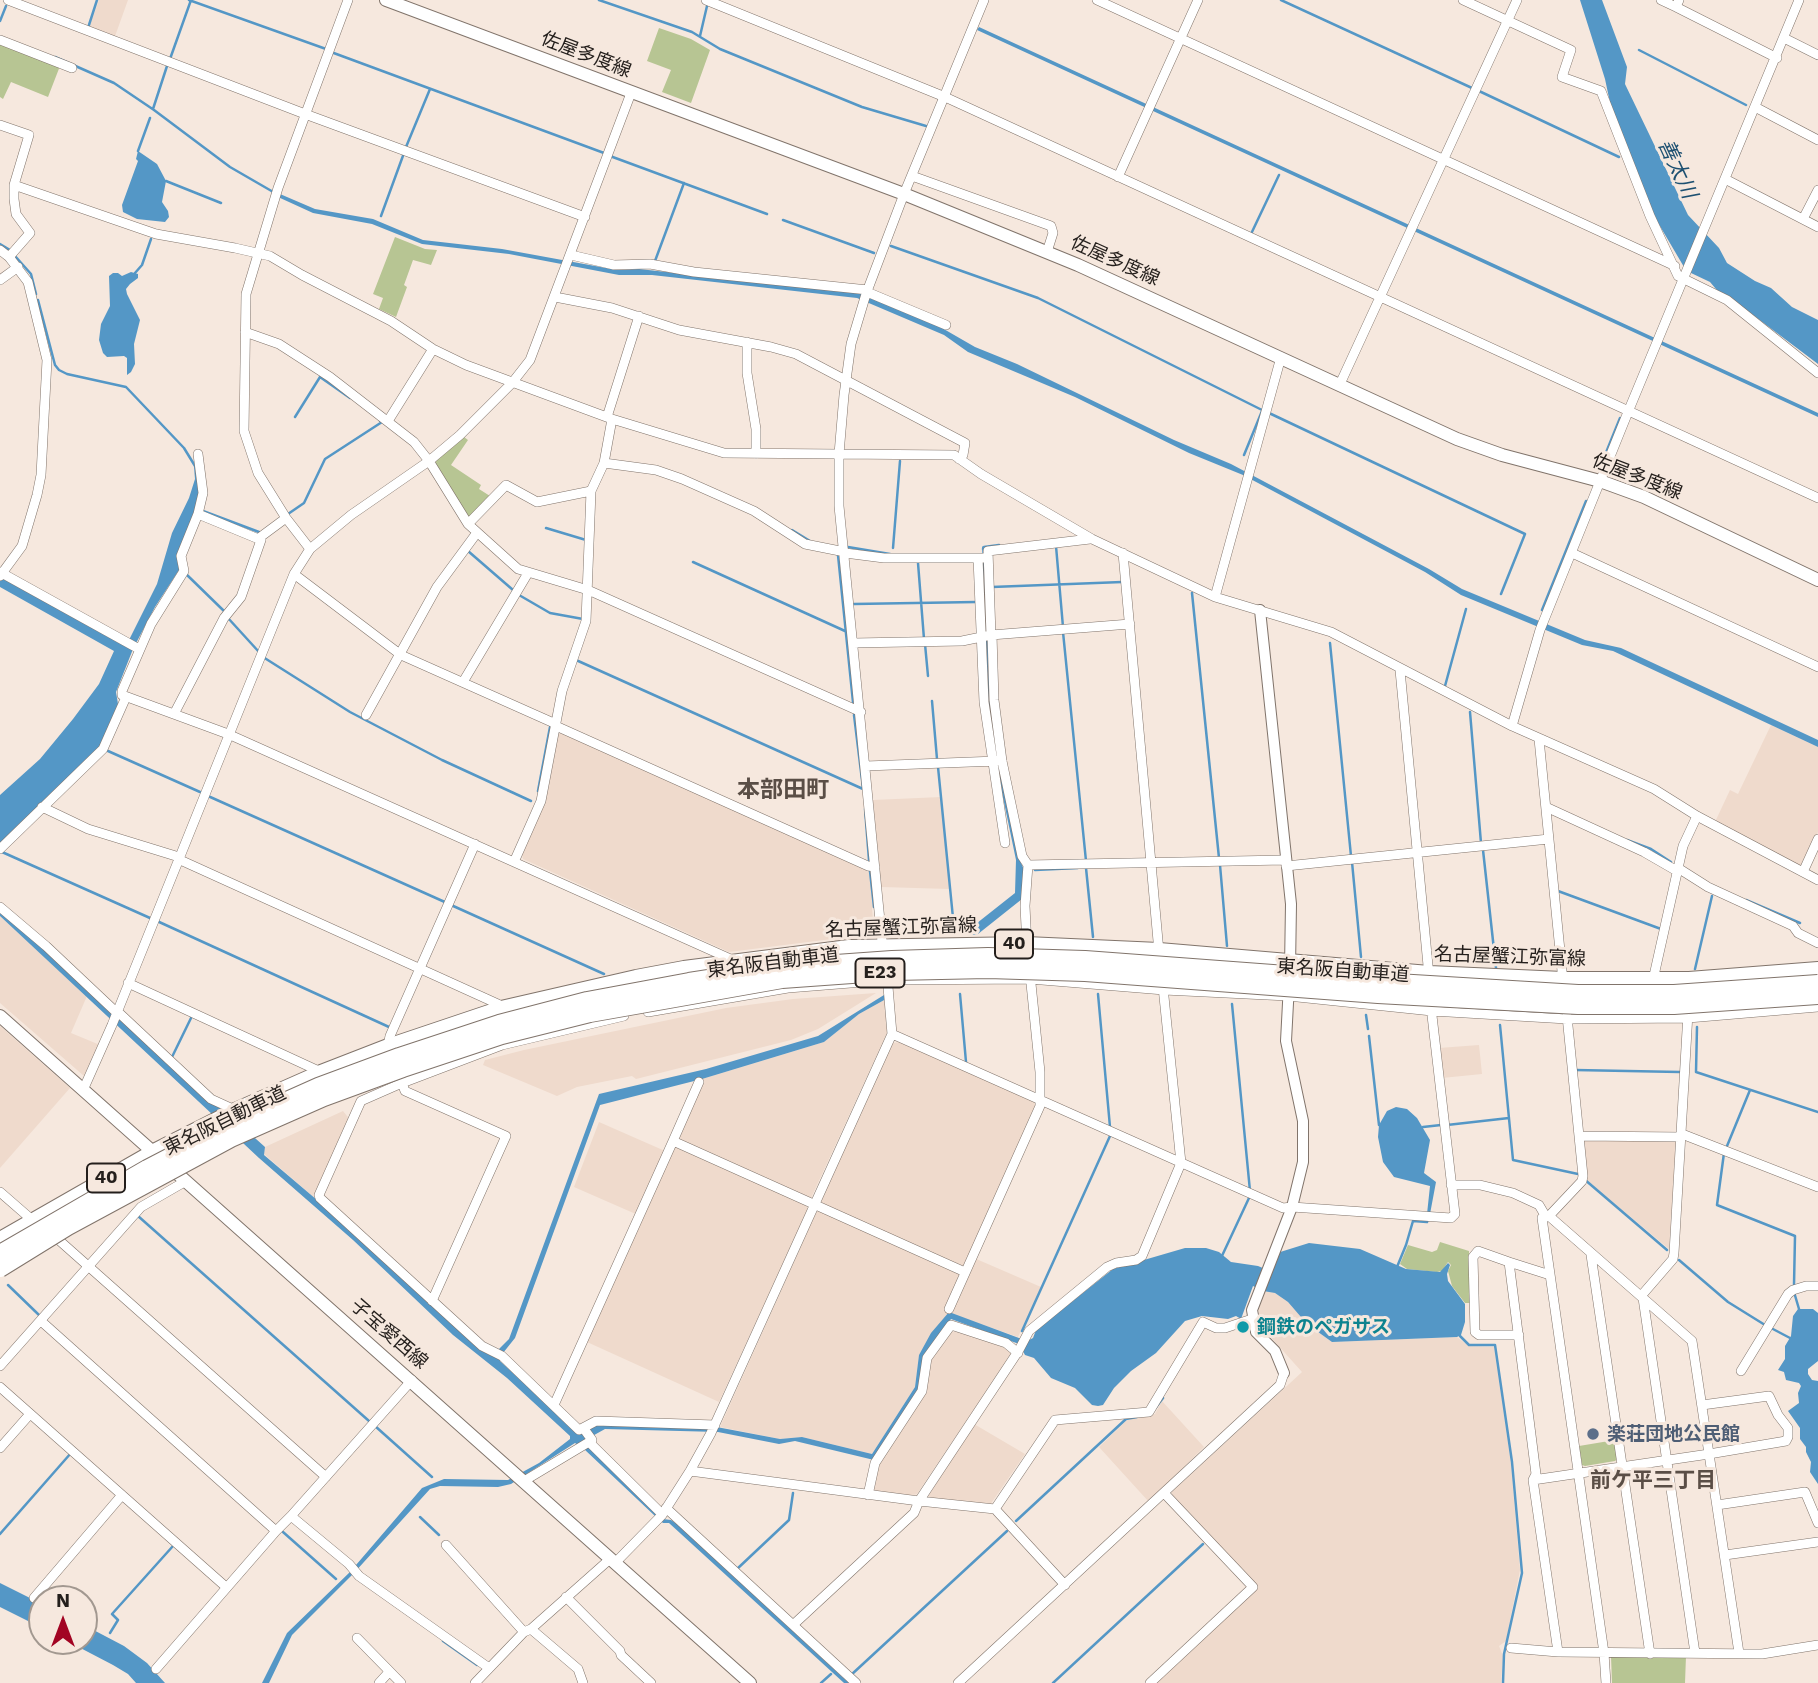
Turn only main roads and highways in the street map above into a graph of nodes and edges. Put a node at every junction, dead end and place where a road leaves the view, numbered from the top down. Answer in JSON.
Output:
{"nodes":[{"id":1,"x":386,"y":0,"type":"edge"},
{"id":2,"x":1818,"y":580,"type":"edge"},
{"id":3,"x":1818,"y":970,"type":"edge"},
{"id":4,"x":1818,"y":983,"type":"edge"},
{"id":5,"x":1818,"y":996,"type":"edge"},
{"id":6,"x":0,"y":1016,"type":"edge"},
{"id":7,"x":154,"y":1150,"type":"junction"},
{"id":8,"x":0,"y":1239,"type":"edge"},
{"id":9,"x":0,"y":1253,"type":"edge"},
{"id":10,"x":0,"y":1269,"type":"edge"},
{"id":11,"x":750,"y":1683,"type":"edge"}],
"edges":[{"from":1,"to":2,"type":"main road","name":"佐屋多度線"},
{"from":3,"to":7,"type":"main road","name":"名古屋蟹江弥富線","number":"40"},
{"from":4,"to":9,"type":"highway","name":"東名阪自動車道","number":"E23","bridge":true},
{"from":5,"to":10,"type":"highway","name":"東名阪自動車道","number":"E23","bridge":true},
{"from":6,"to":7,"type":"main road","name":"子宝愛西線"},
{"from":7,"to":8,"type":"main road","name":"名古屋蟹江弥富線","number":"40"},
{"from":7,"to":11,"type":"main road","name":"子宝愛西線"}]}
